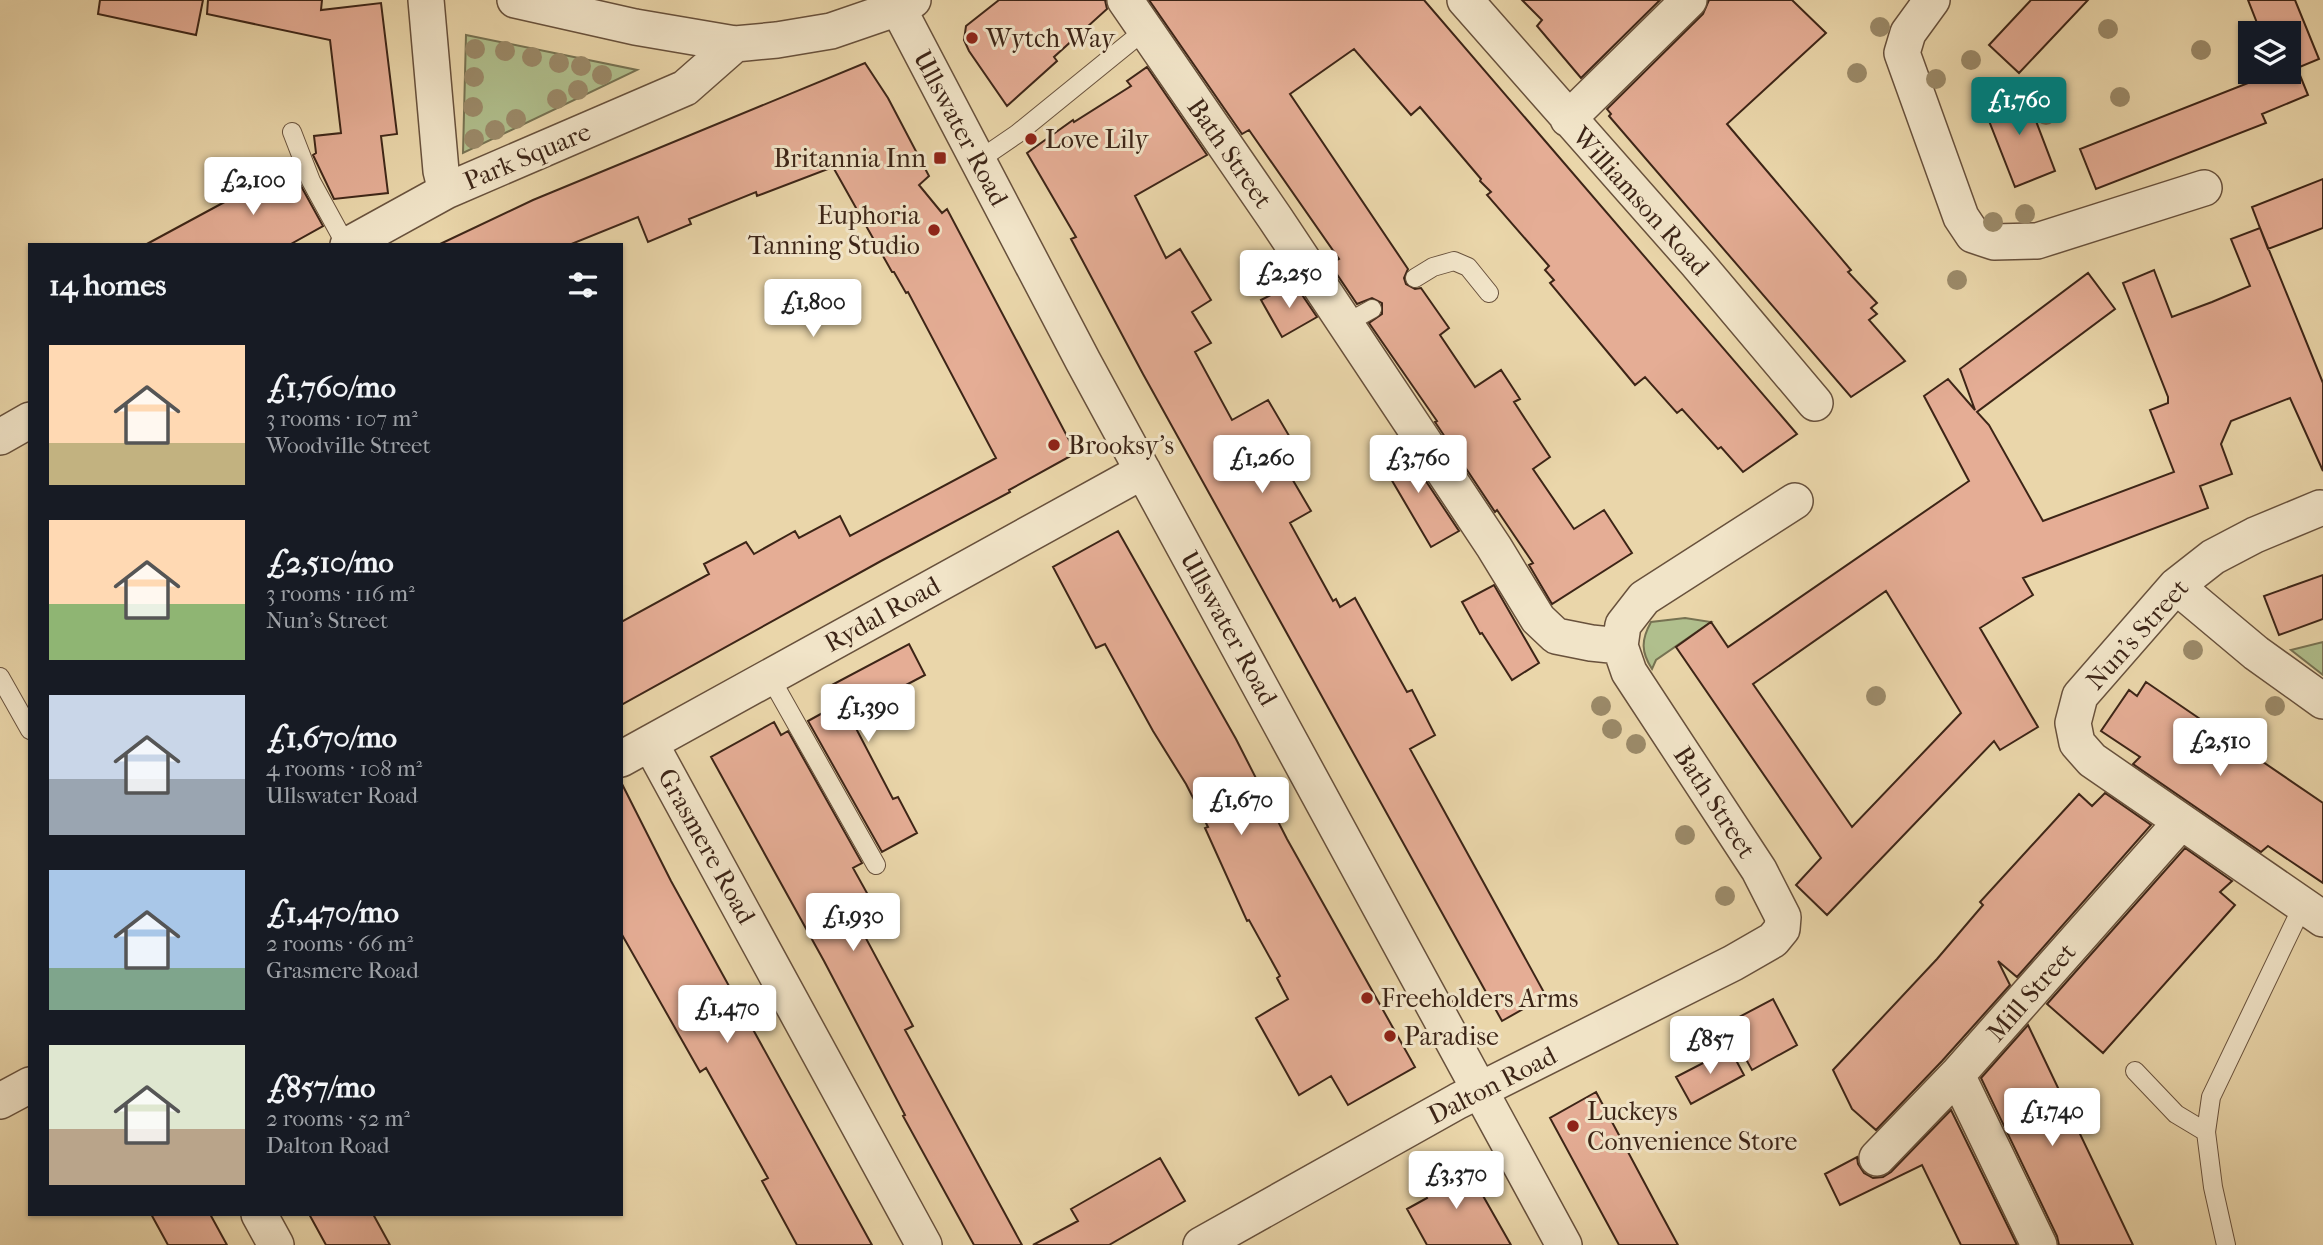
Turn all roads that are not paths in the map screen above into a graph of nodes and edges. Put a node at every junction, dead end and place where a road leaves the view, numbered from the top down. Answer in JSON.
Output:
{"nodes":[{"id":1,"x":426,"y":0,"type":"edge"},
{"id":2,"x":515,"y":0,"type":"edge"},
{"id":3,"x":1125,"y":0,"type":"edge"},
{"id":4,"x":1465,"y":0,"type":"edge"},
{"id":5,"x":1689,"y":0,"type":"edge"},
{"id":6,"x":1931,"y":0,"type":"edge"},
{"id":7,"x":906,"y":4,"type":"edge"},
{"id":8,"x":1145,"y":30,"type":"junction"},
{"id":9,"x":735,"y":44,"type":"junction"},
{"id":10,"x":1568,"y":119,"type":"junction"},
{"id":11,"x":292,"y":132,"type":"dead end"},
{"id":12,"x":979,"y":160,"type":"junction"},
{"id":13,"x":2204,"y":188,"type":"dead end"},
{"id":14,"x":446,"y":191,"type":"junction"},
{"id":15,"x":346,"y":243,"type":"edge"},
{"id":16,"x":351,"y":243,"type":"edge"},
{"id":17,"x":1415,"y":278,"type":"dead end"},
{"id":18,"x":1489,"y":293,"type":"dead end"},
{"id":19,"x":1815,"y":403,"type":"dead end"},
{"id":20,"x":1143,"y":471,"type":"junction"},
{"id":21,"x":1795,"y":501,"type":"dead end"},
{"id":22,"x":2320,"y":508,"type":"dead end"},
{"id":23,"x":2176,"y":586,"type":"junction"},
{"id":24,"x":1620,"y":646,"type":"junction"},
{"id":25,"x":0,"y":677,"type":"edge"},
{"id":26,"x":770,"y":677,"type":"junction"},
{"id":27,"x":2323,"y":701,"type":"edge"},
{"id":28,"x":28,"y":726,"type":"edge"},
{"id":29,"x":636,"y":751,"type":"edge"},
{"id":30,"x":2181,"y":822,"type":"junction"},
{"id":31,"x":876,"y":865,"type":"dead end"},
{"id":32,"x":2313,"y":912,"type":"edge"},
{"id":33,"x":1751,"y":953,"type":"joint"},
{"id":34,"x":2136,"y":1071,"type":"dead end"},
{"id":35,"x":1958,"y":1075,"type":"junction"},
{"id":36,"x":28,"y":1086,"type":"edge"},
{"id":37,"x":1480,"y":1090,"type":"junction"},
{"id":38,"x":0,"y":1101,"type":"edge"},
{"id":39,"x":2206,"y":1132,"type":"junction"},
{"id":40,"x":1877,"y":1158,"type":"dead end"},
{"id":41,"x":261,"y":1216,"type":"edge"},
{"id":42,"x":276,"y":1245,"type":"edge"},
{"id":43,"x":924,"y":1245,"type":"edge"},
{"id":44,"x":1201,"y":1245,"type":"edge"},
{"id":45,"x":1564,"y":1245,"type":"edge"},
{"id":46,"x":2039,"y":1245,"type":"edge"},
{"id":47,"x":2226,"y":1245,"type":"edge"}],
"edges":[{"from":1,"to":14,"type":"street","name":"Park Square"},
{"from":2,"to":9,"type":"street"},
{"from":3,"to":8,"type":"street","name":"Bath Street"},
{"from":4,"to":10,"type":"street","name":"Williamson Road"},
{"from":5,"to":10,"type":"street"},
{"from":6,"to":13,"type":"street"},
{"from":7,"to":9,"type":"street"},
{"from":7,"to":12,"type":"street","name":"Ullswater Road"},
{"from":8,"to":12,"type":"lane"},
{"from":8,"to":24,"type":"street","name":"Bath Street"},
{"from":9,"to":14,"type":"street","name":"Park Square"},
{"from":10,"to":19,"type":"street","name":"Williamson Road"},
{"from":11,"to":15,"type":"lane"},
{"from":12,"to":20,"type":"street","name":"Ullswater Road"},
{"from":14,"to":16,"type":"street"},
{"from":17,"to":18,"type":"lane"},
{"from":20,"to":26,"type":"street","name":"Rydal Road"},
{"from":20,"to":37,"type":"street","name":"Ullswater Road"},
{"from":21,"to":24,"type":"street"},
{"from":22,"to":23,"type":"street","name":"Nun's Street"},
{"from":23,"to":27,"type":"street"},
{"from":23,"to":30,"type":"street","name":"Nun's Street"},
{"from":24,"to":33,"type":"street","name":"Bath Street"},
{"from":25,"to":28,"type":"lane"},
{"from":26,"to":29,"type":"street","name":"Rydal Road"},
{"from":26,"to":31,"type":"lane"},
{"from":29,"to":43,"type":"street","name":"Grasmere Road"},
{"from":30,"to":32,"type":"street","name":"Nun's Street"},
{"from":30,"to":35,"type":"street","name":"Mill Street"},
{"from":32,"to":39,"type":"lane"},
{"from":33,"to":37,"type":"street","name":"Dalton Road"},
{"from":34,"to":39,"type":"lane"},
{"from":35,"to":40,"type":"street","name":"Mill Street"},
{"from":35,"to":46,"type":"street"},
{"from":36,"to":38,"type":"street"},
{"from":37,"to":44,"type":"street","name":"Dalton Road"},
{"from":37,"to":45,"type":"street","name":"Ullswater Road"},
{"from":39,"to":47,"type":"lane"},
{"from":41,"to":42,"type":"street"}]}
